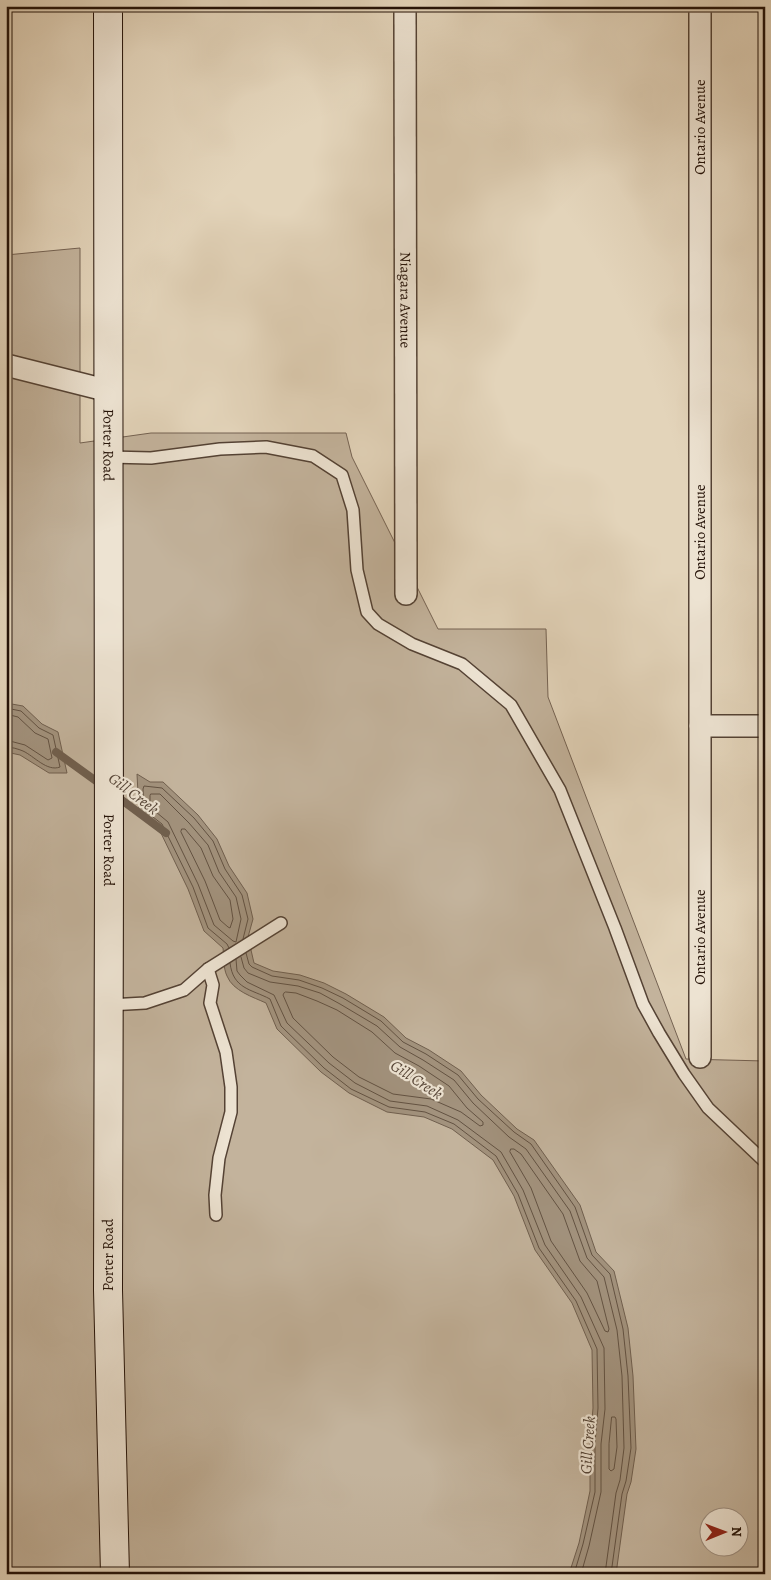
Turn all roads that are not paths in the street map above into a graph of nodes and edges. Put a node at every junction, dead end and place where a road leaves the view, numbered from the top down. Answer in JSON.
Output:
{"nodes":[{"id":1,"x":108,"y":6,"type":"edge"},
{"id":2,"x":405,"y":6,"type":"edge"},
{"id":3,"x":700,"y":6,"type":"edge"},
{"id":4,"x":6,"y":365,"type":"edge"},
{"id":5,"x":109,"y":391,"type":"junction"},
{"id":6,"x":109,"y":457,"type":"junction"},
{"id":7,"x":406,"y":594,"type":"dead end"},
{"id":8,"x":700,"y":726,"type":"junction"},
{"id":9,"x":765,"y":726,"type":"edge"},
{"id":10,"x":281,"y":923,"type":"dead end"},
{"id":11,"x":208,"y":969,"type":"junction"},
{"id":12,"x":109,"y":1005,"type":"junction"},
{"id":13,"x":700,"y":1057,"type":"dead end"},
{"id":14,"x":765,"y":1162,"type":"edge"},
{"id":15,"x":216,"y":1215,"type":"dead end"},
{"id":16,"x":114,"y":1574,"type":"edge"}],
"edges":[{"from":1,"to":5,"type":"main road","name":"Porter Road"},
{"from":2,"to":7,"type":"street","name":"Niagara Avenue"},
{"from":3,"to":8,"type":"street","name":"Ontario Avenue"},
{"from":4,"to":5,"type":"street"},
{"from":5,"to":6,"type":"main road","name":"Porter Road"},
{"from":6,"to":12,"type":"main road","name":"Porter Road"},
{"from":6,"to":14,"type":"lane"},
{"from":8,"to":9,"type":"street"},
{"from":8,"to":13,"type":"street","name":"Ontario Avenue"},
{"from":10,"to":11,"type":"lane"},
{"from":11,"to":12,"type":"lane"},
{"from":11,"to":15,"type":"lane"},
{"from":12,"to":16,"type":"main road","name":"Porter Road"}]}
